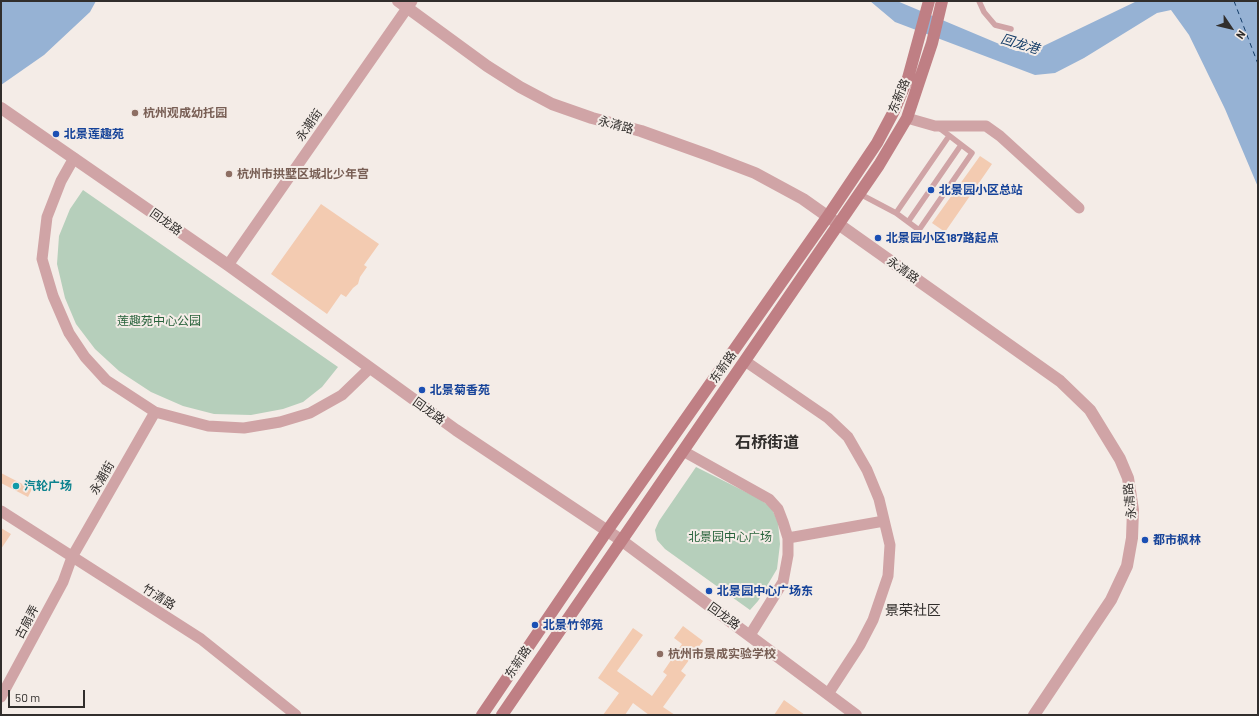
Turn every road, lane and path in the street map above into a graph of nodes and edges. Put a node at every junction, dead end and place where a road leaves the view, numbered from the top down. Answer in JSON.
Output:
{"nodes":[{"id":1,"x":979,"y":1,"type":"edge"},
{"id":2,"x":405,"y":3,"type":"edge"},
{"id":3,"x":928,"y":5,"type":"edge"},
{"id":4,"x":941,"y":6,"type":"edge"},
{"id":5,"x":1011,"y":29,"type":"dead end"},
{"id":6,"x":1,"y":108,"type":"edge"},
{"id":7,"x":907,"y":118,"type":"junction"},
{"id":8,"x":936,"y":126,"type":"junction"},
{"id":9,"x":949,"y":136,"type":"junction"},
{"id":10,"x":961,"y":145,"type":"junction"},
{"id":11,"x":74,"y":158,"type":"junction"},
{"id":12,"x":860,"y":194,"type":"junction"},
{"id":13,"x":1079,"y":208,"type":"dead end"},
{"id":14,"x":896,"y":213,"type":"junction"},
{"id":15,"x":828,"y":216,"type":"junction"},
{"id":16,"x":908,"y":222,"type":"junction"},
{"id":17,"x":840,"y":224,"type":"junction"},
{"id":18,"x":228,"y":265,"type":"junction"},
{"id":19,"x":745,"y":361,"type":"junction"},
{"id":20,"x":370,"y":368,"type":"junction"},
{"id":21,"x":155,"y":412,"type":"junction"},
{"id":22,"x":682,"y":451,"type":"junction"},
{"id":23,"x":1,"y":511,"type":"edge"},
{"id":24,"x":884,"y":521,"type":"junction"},
{"id":25,"x":607,"y":531,"type":"junction"},
{"id":26,"x":788,"y":538,"type":"junction"},
{"id":27,"x":621,"y":540,"type":"junction"},
{"id":28,"x":72,"y":557,"type":"junction"},
{"id":29,"x":750,"y":635,"type":"junction"},
{"id":30,"x":828,"y":694,"type":"junction"},
{"id":31,"x":1,"y":697,"type":"edge"},
{"id":32,"x":296,"y":715,"type":"edge"},
{"id":33,"x":482,"y":715,"type":"edge"},
{"id":34,"x":502,"y":715,"type":"edge"},
{"id":35,"x":856,"y":715,"type":"edge"},
{"id":36,"x":1034,"y":715,"type":"edge"}],
"edges":[{"from":1,"to":5,"type":"lane"},
{"from":2,"to":15,"type":"street","name":"永清路"},
{"from":2,"to":18,"type":"street","name":"永潮街"},
{"from":3,"to":15,"type":"main road","name":"东新路"},
{"from":4,"to":7,"type":"main road","name":"东新路"},
{"from":6,"to":11,"type":"street","name":"回龙路"},
{"from":7,"to":8,"type":"street"},
{"from":7,"to":12,"type":"main road","name":"东新路"},
{"from":8,"to":9,"type":"lane"},
{"from":8,"to":13,"type":"street"},
{"from":9,"to":10,"type":"lane"},
{"from":9,"to":14,"type":"lane"},
{"from":10,"to":16,"type":"lane"},
{"from":10,"to":16,"type":"lane"},
{"from":11,"to":18,"type":"street","name":"回龙路"},
{"from":11,"to":21,"type":"street"},
{"from":12,"to":14,"type":"lane"},
{"from":12,"to":17,"type":"main road","name":"东新路"},
{"from":14,"to":16,"type":"lane"},
{"from":15,"to":17,"type":"street","name":"永清路"},
{"from":15,"to":25,"type":"main road","name":"东新路"},
{"from":17,"to":19,"type":"main road","name":"东新路"},
{"from":17,"to":36,"type":"street","name":"永清路"},
{"from":18,"to":20,"type":"street","name":"回龙路"},
{"from":19,"to":22,"type":"main road","name":"东新路"},
{"from":19,"to":24,"type":"street"},
{"from":20,"to":21,"type":"street"},
{"from":20,"to":25,"type":"street","name":"回龙路"},
{"from":21,"to":28,"type":"street","name":"永潮街"},
{"from":22,"to":26,"type":"street"},
{"from":22,"to":27,"type":"main road","name":"东新路"},
{"from":23,"to":28,"type":"street","name":"竹清路"},
{"from":24,"to":26,"type":"street"},
{"from":24,"to":30,"type":"street"},
{"from":25,"to":27,"type":"street","name":"回龙路"},
{"from":25,"to":33,"type":"main road","name":"东新路"},
{"from":26,"to":29,"type":"street"},
{"from":27,"to":29,"type":"street","name":"回龙路"},
{"from":27,"to":34,"type":"main road","name":"东新路"},
{"from":28,"to":31,"type":"street","name":"古扇弄"},
{"from":28,"to":32,"type":"street","name":"竹清路"},
{"from":29,"to":30,"type":"street","name":"回龙路"},
{"from":30,"to":35,"type":"street","name":"回龙路"}]}
